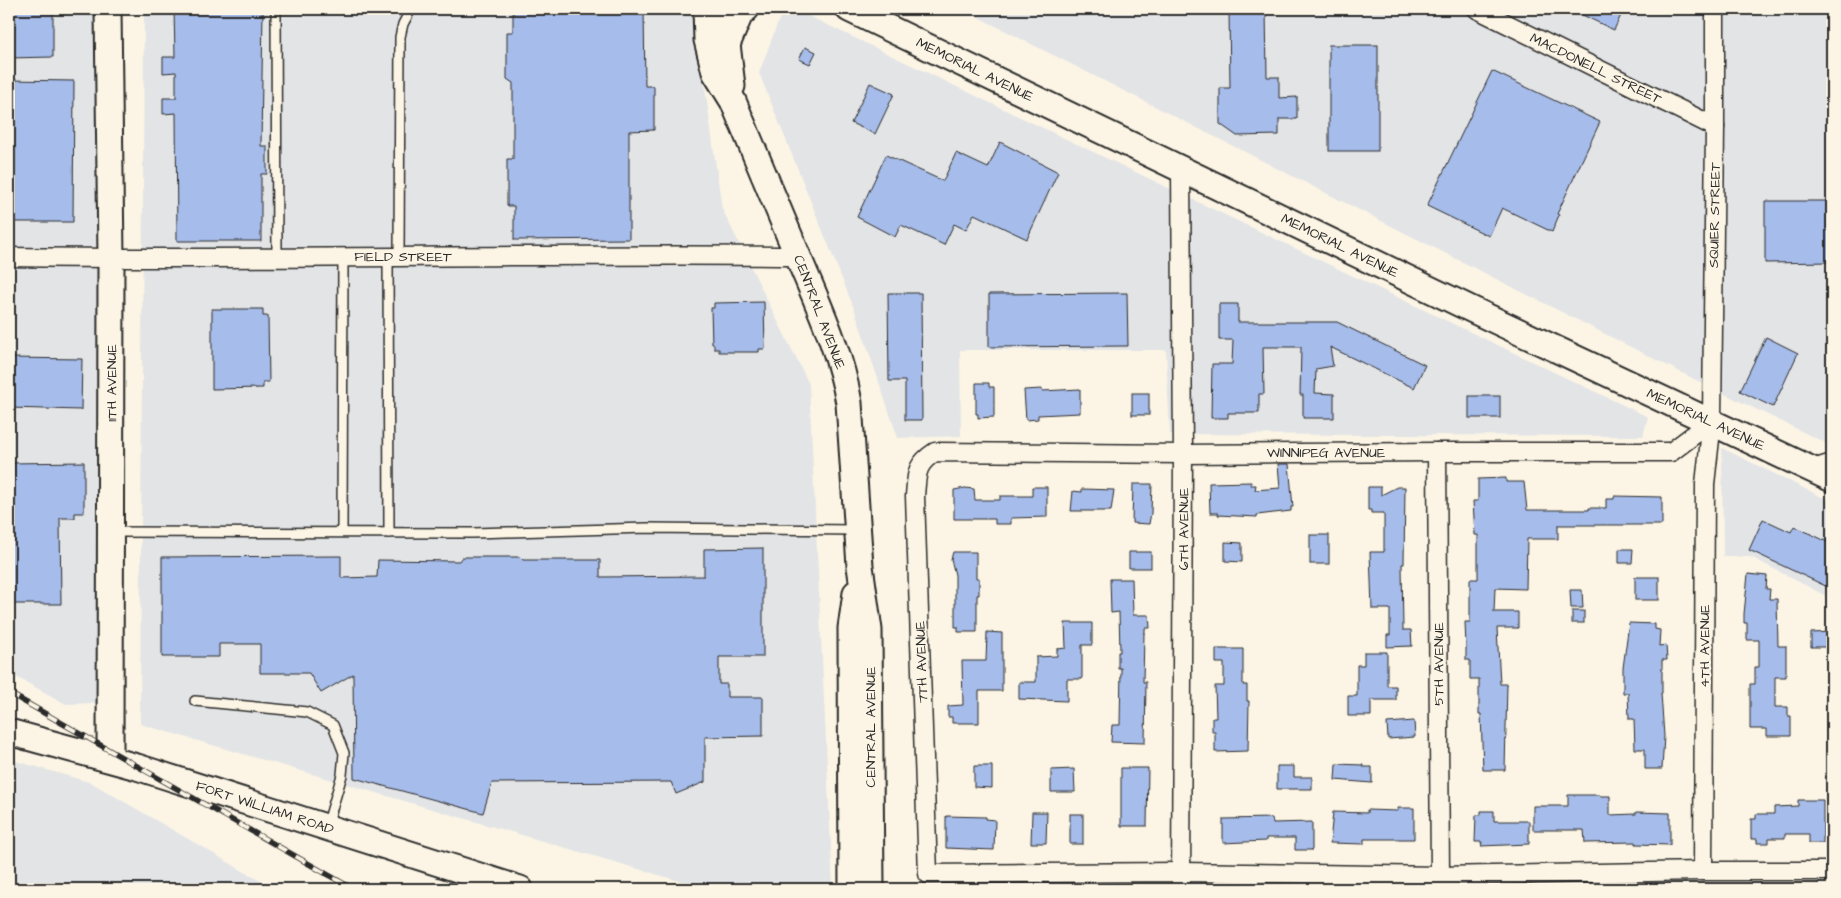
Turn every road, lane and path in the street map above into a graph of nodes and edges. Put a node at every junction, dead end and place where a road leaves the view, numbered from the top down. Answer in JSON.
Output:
{"nodes":[{"id":1,"x":108,"y":9,"type":"edge"},
{"id":2,"x":276,"y":9,"type":"edge"},
{"id":3,"x":411,"y":9,"type":"edge"},
{"id":4,"x":694,"y":9,"type":"edge"},
{"id":5,"x":706,"y":9,"type":"edge"},
{"id":6,"x":726,"y":9,"type":"edge"},
{"id":7,"x":746,"y":9,"type":"edge"},
{"id":8,"x":849,"y":9,"type":"edge"},
{"id":9,"x":1477,"y":9,"type":"edge"},
{"id":10,"x":1714,"y":9,"type":"edge"},
{"id":11,"x":717,"y":42,"type":"junction"},
{"id":12,"x":1715,"y":127,"type":"junction"},
{"id":13,"x":1181,"y":168,"type":"junction"},
{"id":14,"x":343,"y":256,"type":"junction"},
{"id":15,"x":393,"y":256,"type":"junction"},
{"id":16,"x":798,"y":256,"type":"junction"},
{"id":17,"x":9,"y":257,"type":"edge"},
{"id":18,"x":277,"y":257,"type":"junction"},
{"id":19,"x":111,"y":258,"type":"junction"},
{"id":20,"x":1712,"y":421,"type":"junction"},
{"id":21,"x":1437,"y":452,"type":"junction"},
{"id":22,"x":1183,"y":454,"type":"junction"},
{"id":23,"x":930,"y":455,"type":"joint"},
{"id":24,"x":1826,"y":471,"type":"edge"},
{"id":25,"x":858,"y":530,"type":"junction"},
{"id":26,"x":110,"y":532,"type":"junction"},
{"id":27,"x":342,"y":532,"type":"junction"},
{"id":28,"x":389,"y":532,"type":"junction"},
{"id":29,"x":860,"y":566,"type":"junction"},
{"id":30,"x":195,"y":701,"type":"dead end"},
{"id":31,"x":9,"y":732,"type":"edge"},
{"id":32,"x":110,"y":758,"type":"junction"},
{"id":33,"x":326,"y":827,"type":"junction"},
{"id":34,"x":1703,"y":871,"type":"junction"},
{"id":35,"x":1832,"y":871,"type":"edge"},
{"id":36,"x":1440,"y":876,"type":"junction"},
{"id":37,"x":1181,"y":881,"type":"edge"},
{"id":38,"x":520,"y":889,"type":"edge"},
{"id":39,"x":852,"y":889,"type":"edge"},
{"id":40,"x":870,"y":889,"type":"edge"}],
"edges":[{"from":1,"to":19,"type":"main road","name":"11TH AVENUE"},
{"from":2,"to":18,"type":"lane"},
{"from":3,"to":15,"type":"lane"},
{"from":4,"to":11,"type":"main road"},
{"from":5,"to":11,"type":"main road","name":"CENTRAL AVENUE"},
{"from":6,"to":11,"type":"main road","name":"CENTRAL AVENUE"},
{"from":7,"to":11,"type":"main road"},
{"from":8,"to":13,"type":"main road","name":"MEMORIAL AVENUE"},
{"from":9,"to":12,"type":"street","name":"MACDONELL STREET"},
{"from":10,"to":12,"type":"street","name":"SQUIER STREET"},
{"from":11,"to":16,"type":"main road","name":"CENTRAL AVENUE"},
{"from":12,"to":20,"type":"street","name":"SQUIER STREET"},
{"from":13,"to":20,"type":"main road","name":"MEMORIAL AVENUE"},
{"from":13,"to":22,"type":"street","name":"6TH AVENUE"},
{"from":14,"to":15,"type":"street","name":"FIELD STREET"},
{"from":14,"to":18,"type":"street","name":"FIELD STREET"},
{"from":14,"to":27,"type":"lane"},
{"from":15,"to":16,"type":"street","name":"FIELD STREET"},
{"from":15,"to":28,"type":"lane"},
{"from":16,"to":25,"type":"main road","name":"CENTRAL AVENUE"},
{"from":17,"to":19,"type":"street","name":"FIELD STREET"},
{"from":18,"to":19,"type":"street","name":"FIELD STREET"},
{"from":19,"to":26,"type":"main road","name":"11TH AVENUE"},
{"from":20,"to":21,"type":"street","name":"WINNIPEG AVENUE"},
{"from":20,"to":24,"type":"main road","name":"MEMORIAL AVENUE"},
{"from":20,"to":34,"type":"street","name":"4TH AVENUE"},
{"from":21,"to":22,"type":"street","name":"WINNIPEG AVENUE"},
{"from":21,"to":36,"type":"street","name":"5TH AVENUE"},
{"from":22,"to":23,"type":"street","name":"WINNIPEG AVENUE"},
{"from":22,"to":37,"type":"street","name":"6TH AVENUE"},
{"from":23,"to":37,"type":"street","name":"7TH AVENUE"},
{"from":25,"to":28,"type":"lane"},
{"from":25,"to":29,"type":"main road","name":"CENTRAL AVENUE"},
{"from":26,"to":27,"type":"lane"},
{"from":26,"to":32,"type":"main road","name":"11TH AVENUE"},
{"from":27,"to":28,"type":"lane"},
{"from":29,"to":39,"type":"main road","name":"CENTRAL AVENUE"},
{"from":29,"to":40,"type":"main road","name":"CENTRAL AVENUE"},
{"from":30,"to":33,"type":"lane"},
{"from":31,"to":32,"type":"main road","name":"FORT WILLIAM ROAD"},
{"from":32,"to":33,"type":"main road","name":"FORT WILLIAM ROAD"},
{"from":33,"to":38,"type":"main road","name":"FORT WILLIAM ROAD"},
{"from":34,"to":35,"type":"street"},
{"from":34,"to":36,"type":"street"},
{"from":36,"to":37,"type":"street"}]}
